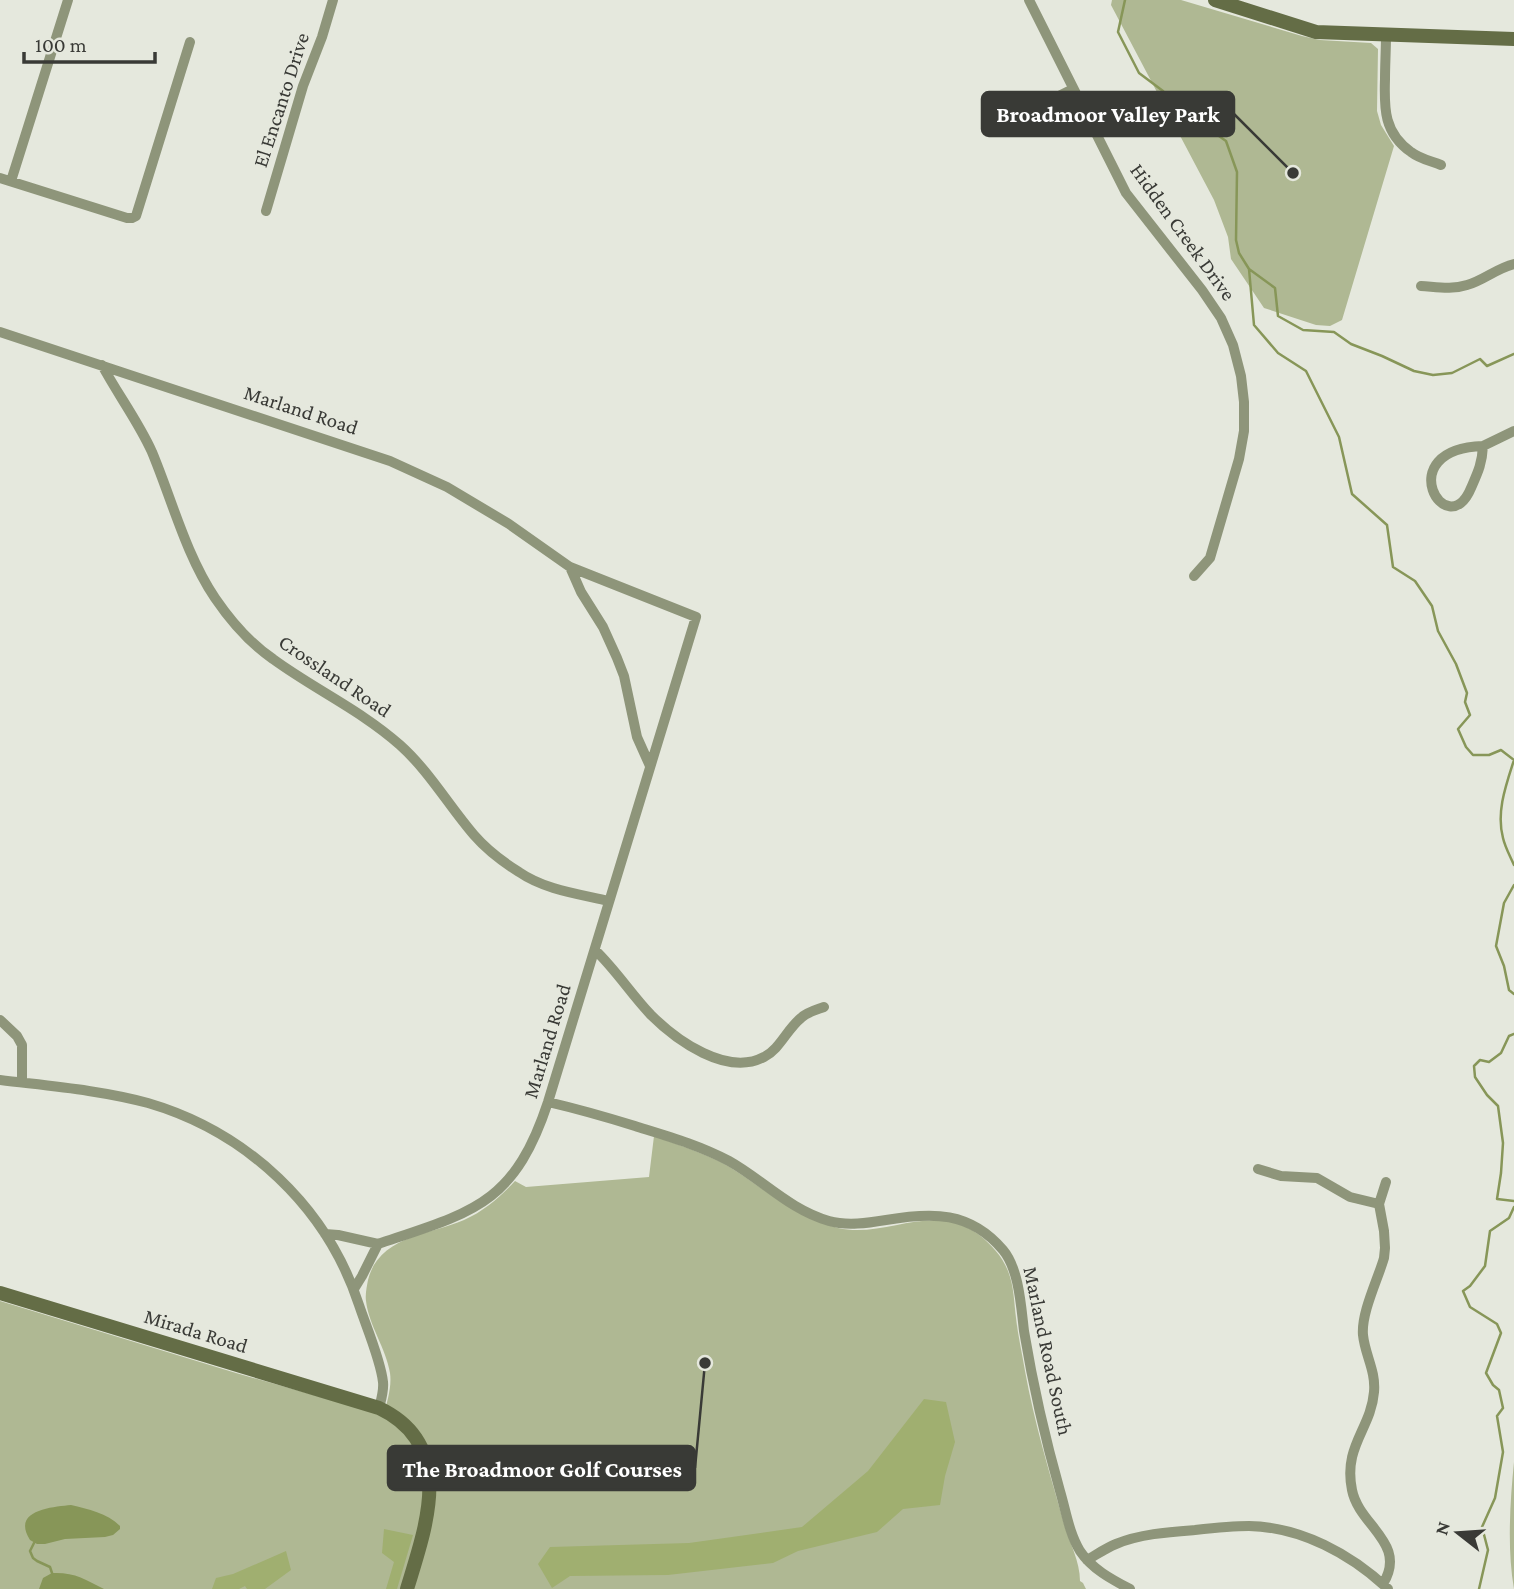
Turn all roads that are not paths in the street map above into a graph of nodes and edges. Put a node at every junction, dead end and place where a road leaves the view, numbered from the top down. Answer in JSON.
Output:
{"nodes":[{"id":1,"x":68,"y":0,"type":"edge"},
{"id":2,"x":333,"y":0,"type":"edge"},
{"id":3,"x":1029,"y":0,"type":"edge"},
{"id":4,"x":1215,"y":0,"type":"edge"},
{"id":5,"x":1386,"y":35,"type":"junction"},
{"id":6,"x":1514,"y":39,"type":"edge"},
{"id":7,"x":190,"y":42,"type":"dead end"},
{"id":8,"x":1073,"y":89,"type":"junction"},
{"id":9,"x":1019,"y":116,"type":"dead end"},
{"id":10,"x":1441,"y":165,"type":"dead end"},
{"id":11,"x":6,"y":179,"type":"edge"},
{"id":12,"x":266,"y":211,"type":"dead end"},
{"id":13,"x":1514,"y":264,"type":"edge"},
{"id":14,"x":1421,"y":286,"type":"dead end"},
{"id":15,"x":0,"y":332,"type":"edge"},
{"id":16,"x":102,"y":365,"type":"junction"},
{"id":17,"x":1514,"y":431,"type":"edge"},
{"id":18,"x":1483,"y":446,"type":"junction"},
{"id":19,"x":570,"y":566,"type":"junction"},
{"id":20,"x":1194,"y":576,"type":"dead end"},
{"id":21,"x":650,"y":766,"type":"junction"},
{"id":22,"x":609,"y":901,"type":"junction"},
{"id":23,"x":595,"y":950,"type":"junction"},
{"id":24,"x":824,"y":1007,"type":"dead end"},
{"id":25,"x":0,"y":1020,"type":"edge"},
{"id":26,"x":0,"y":1080,"type":"edge"},
{"id":27,"x":22,"y":1082,"type":"junction"},
{"id":28,"x":548,"y":1102,"type":"junction"},
{"id":29,"x":1258,"y":1169,"type":"dead end"},
{"id":30,"x":1386,"y":1182,"type":"dead end"},
{"id":31,"x":1379,"y":1204,"type":"junction"},
{"id":32,"x":325,"y":1234,"type":"junction"},
{"id":33,"x":378,"y":1244,"type":"junction"},
{"id":34,"x":354,"y":1289,"type":"junction"},
{"id":35,"x":0,"y":1293,"type":"edge"},
{"id":36,"x":379,"y":1408,"type":"junction"},
{"id":37,"x":1087,"y":1560,"type":"junction"},
{"id":38,"x":1386,"y":1586,"type":"edge"},
{"id":39,"x":407,"y":1589,"type":"edge"},
{"id":40,"x":1130,"y":1589,"type":"edge"}],
"edges":[{"from":1,"to":11,"type":"street"},
{"from":2,"to":12,"type":"street","name":"El Encanto Drive"},
{"from":3,"to":8,"type":"street","name":"Hidden Creek Drive"},
{"from":4,"to":5,"type":"street"},
{"from":5,"to":6,"type":"street"},
{"from":5,"to":10,"type":"street"},
{"from":7,"to":11,"type":"street"},
{"from":8,"to":9,"type":"street"},
{"from":8,"to":20,"type":"street","name":"Hidden Creek Drive"},
{"from":13,"to":14,"type":"street"},
{"from":15,"to":16,"type":"street","name":"Marland Road"},
{"from":16,"to":19,"type":"street","name":"Marland Road"},
{"from":16,"to":22,"type":"street","name":"Crossland Road"},
{"from":17,"to":18,"type":"street"},
{"from":18,"to":18,"type":"street"},
{"from":19,"to":21,"type":"street"},
{"from":19,"to":21,"type":"street","name":"Marland Road"},
{"from":21,"to":22,"type":"street","name":"Marland Road"},
{"from":22,"to":23,"type":"street","name":"Marland Road"},
{"from":23,"to":24,"type":"street"},
{"from":23,"to":28,"type":"street","name":"Marland Road"},
{"from":25,"to":27,"type":"street"},
{"from":26,"to":27,"type":"street"},
{"from":27,"to":32,"type":"street"},
{"from":28,"to":33,"type":"street","name":"Marland Road"},
{"from":28,"to":37,"type":"street","name":"Marland Road South"},
{"from":29,"to":31,"type":"street"},
{"from":30,"to":31,"type":"street"},
{"from":31,"to":38,"type":"street"},
{"from":32,"to":33,"type":"street"},
{"from":32,"to":34,"type":"street"},
{"from":33,"to":34,"type":"street"},
{"from":34,"to":36,"type":"street"},
{"from":35,"to":36,"type":"street","name":"Mirada Road"},
{"from":36,"to":39,"type":"street","name":"Mirada Road"},
{"from":37,"to":38,"type":"street"},
{"from":37,"to":40,"type":"street","name":"Marland Road South"}]}
